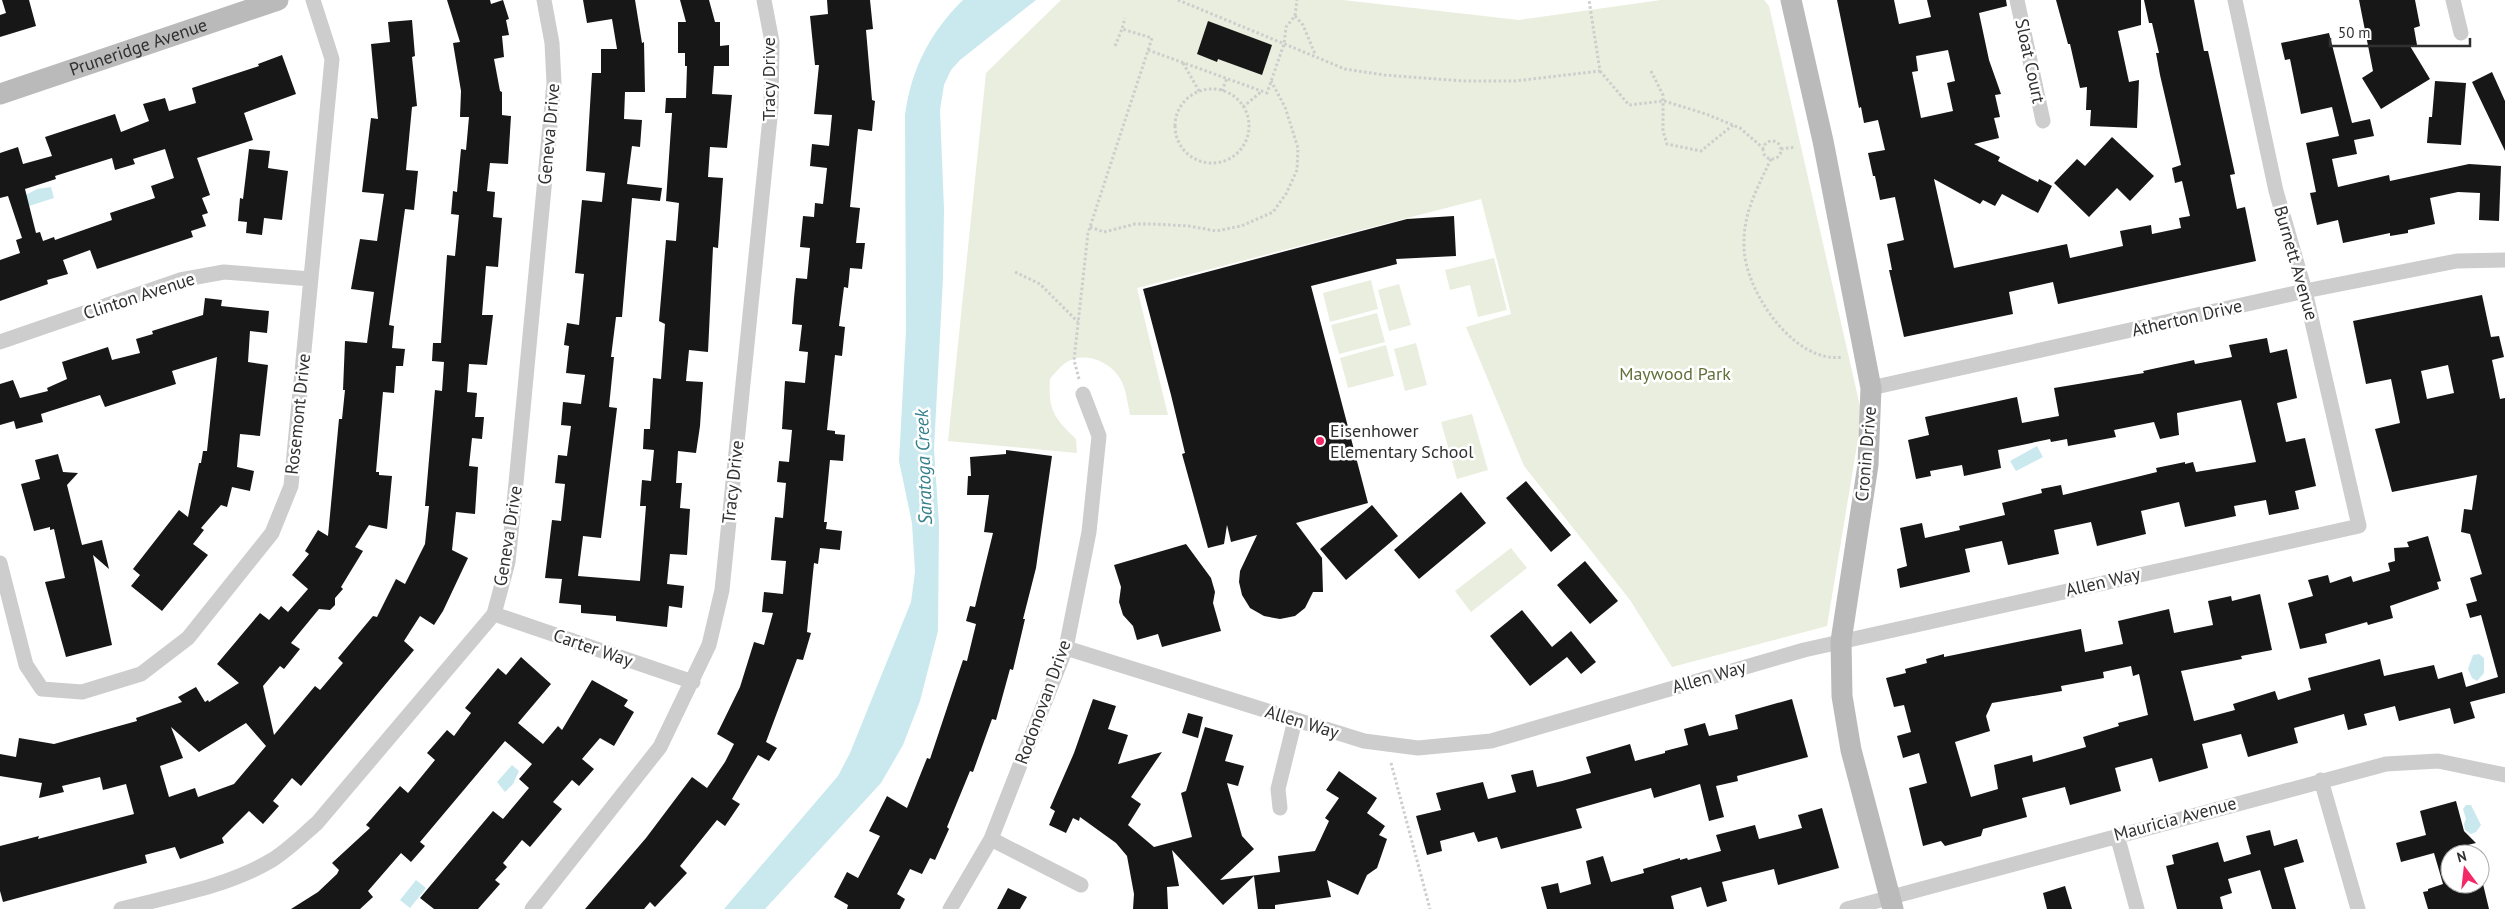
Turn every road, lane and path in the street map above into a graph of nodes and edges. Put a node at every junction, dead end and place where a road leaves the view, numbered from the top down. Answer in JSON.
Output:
{"nodes":[{"id":1,"x":278,"y":0,"type":"edge"},
{"id":2,"x":313,"y":0,"type":"edge"},
{"id":3,"x":544,"y":0,"type":"edge"},
{"id":4,"x":764,"y":0,"type":"edge"},
{"id":5,"x":1178,"y":0,"type":"edge"},
{"id":6,"x":1297,"y":0,"type":"edge"},
{"id":7,"x":1589,"y":0,"type":"edge"},
{"id":8,"x":1791,"y":0,"type":"edge"},
{"id":9,"x":2017,"y":0,"type":"edge"},
{"id":10,"x":2235,"y":0,"type":"edge"},
{"id":11,"x":2453,"y":0,"type":"edge"},
{"id":12,"x":1294,"y":16,"type":"junction"},
{"id":13,"x":1125,"y":18,"type":"dead end"},
{"id":14,"x":1122,"y":29,"type":"junction"},
{"id":15,"x":2461,"y":33,"type":"dead end"},
{"id":16,"x":1284,"y":44,"type":"junction"},
{"id":17,"x":1115,"y":46,"type":"dead end"},
{"id":18,"x":1148,"y":50,"type":"junction"},
{"id":19,"x":1315,"y":54,"type":"junction"},
{"id":20,"x":1182,"y":62,"type":"junction"},
{"id":21,"x":1600,"y":71,"type":"junction"},
{"id":22,"x":1651,"y":71,"type":"dead end"},
{"id":23,"x":1227,"y":78,"type":"junction"},
{"id":24,"x":1271,"y":81,"type":"junction"},
{"id":25,"x":1199,"y":91,"type":"junction"},
{"id":26,"x":1222,"y":91,"type":"junction"},
{"id":27,"x":1262,"y":91,"type":"junction"},
{"id":28,"x":0,"y":94,"type":"edge"},
{"id":29,"x":1664,"y":101,"type":"junction"},
{"id":30,"x":1243,"y":107,"type":"junction"},
{"id":31,"x":2043,"y":121,"type":"dead end"},
{"id":32,"x":1733,"y":125,"type":"junction"},
{"id":33,"x":1796,"y":147,"type":"dead end"},
{"id":34,"x":1764,"y":148,"type":"junction"},
{"id":35,"x":1781,"y":149,"type":"junction"},
{"id":36,"x":1770,"y":160,"type":"junction"},
{"id":37,"x":1090,"y":227,"type":"junction"},
{"id":38,"x":2505,"y":260,"type":"edge"},
{"id":39,"x":1015,"y":272,"type":"dead end"},
{"id":40,"x":311,"y":279,"type":"junction"},
{"id":41,"x":2306,"y":291,"type":"junction"},
{"id":42,"x":1078,"y":322,"type":"junction"},
{"id":43,"x":0,"y":342,"type":"edge"},
{"id":44,"x":1842,"y":357,"type":"dead end"},
{"id":45,"x":1872,"y":388,"type":"junction"},
{"id":46,"x":1083,"y":394,"type":"joint"},
{"id":47,"x":2359,"y":526,"type":"joint"},
{"id":48,"x":0,"y":563,"type":"edge"},
{"id":49,"x":494,"y":614,"type":"junction"},
{"id":50,"x":1841,"y":641,"type":"junction"},
{"id":51,"x":1066,"y":648,"type":"junction"},
{"id":52,"x":692,"y":682,"type":"junction"},
{"id":53,"x":1295,"y":720,"type":"junction"},
{"id":54,"x":1391,"y":763,"type":"dead end"},
{"id":55,"x":2505,"y":775,"type":"edge"},
{"id":56,"x":2321,"y":780,"type":"junction"},
{"id":57,"x":1280,"y":808,"type":"dead end"},
{"id":58,"x":2117,"y":835,"type":"junction"},
{"id":59,"x":991,"y":839,"type":"junction"},
{"id":60,"x":1081,"y":885,"type":"dead end"},
{"id":61,"x":1891,"y":903,"type":"edge"},
{"id":62,"x":121,"y":909,"type":"edge"},
{"id":63,"x":532,"y":909,"type":"edge"},
{"id":64,"x":950,"y":909,"type":"edge"},
{"id":65,"x":1430,"y":909,"type":"edge"},
{"id":66,"x":1847,"y":909,"type":"edge"},
{"id":67,"x":2137,"y":909,"type":"edge"},
{"id":68,"x":2358,"y":909,"type":"edge"}],
"edges":[{"from":1,"to":28,"type":"street","name":"Pruneridge Avenue"},
{"from":2,"to":40,"type":"street","name":"Rosemont Drive"},
{"from":3,"to":49,"type":"street","name":"Geneva Drive"},
{"from":4,"to":52,"type":"street","name":"Tracy Drive"},
{"from":5,"to":16,"type":"path"},
{"from":6,"to":12,"type":"path"},
{"from":7,"to":21,"type":"path"},
{"from":8,"to":45,"type":"street","name":"Cronin Drive"},
{"from":9,"to":31,"type":"street","name":"Sloat Court"},
{"from":10,"to":41,"type":"street","name":"Burnett Avenue"},
{"from":11,"to":15,"type":"street"},
{"from":12,"to":16,"type":"path"},
{"from":12,"to":19,"type":"path"},
{"from":13,"to":14,"type":"path"},
{"from":14,"to":17,"type":"path"},
{"from":14,"to":18,"type":"path"},
{"from":16,"to":19,"type":"path"},
{"from":16,"to":24,"type":"path"},
{"from":18,"to":20,"type":"path"},
{"from":18,"to":37,"type":"path"},
{"from":19,"to":21,"type":"path"},
{"from":20,"to":23,"type":"path"},
{"from":20,"to":25,"type":"path"},
{"from":21,"to":29,"type":"path"},
{"from":22,"to":29,"type":"path"},
{"from":23,"to":26,"type":"path"},
{"from":23,"to":27,"type":"path"},
{"from":24,"to":27,"type":"path"},
{"from":24,"to":37,"type":"path"},
{"from":25,"to":26,"type":"path"},
{"from":25,"to":30,"type":"path"},
{"from":26,"to":30,"type":"path"},
{"from":27,"to":30,"type":"path"},
{"from":29,"to":32,"type":"path"},
{"from":29,"to":32,"type":"path"},
{"from":32,"to":34,"type":"path"},
{"from":33,"to":35,"type":"path"},
{"from":34,"to":35,"type":"path"},
{"from":34,"to":36,"type":"path"},
{"from":35,"to":36,"type":"path"},
{"from":36,"to":44,"type":"path"},
{"from":37,"to":42,"type":"path"},
{"from":38,"to":41,"type":"street","name":"Atherton Drive"},
{"from":39,"to":42,"type":"path"},
{"from":40,"to":43,"type":"street","name":"Clinton Avenue"},
{"from":40,"to":48,"type":"street","name":"Rosemont Drive"},
{"from":41,"to":45,"type":"street","name":"Atherton Drive"},
{"from":41,"to":47,"type":"street","name":"Burnett Avenue"},
{"from":42,"to":46,"type":"path"},
{"from":45,"to":50,"type":"street","name":"Cronin Drive"},
{"from":46,"to":51,"type":"street","name":"Rodonovan Drive"},
{"from":47,"to":50,"type":"street","name":"Allen Way"},
{"from":49,"to":52,"type":"street","name":"Carter Way"},
{"from":49,"to":62,"type":"street","name":"Geneva Drive"},
{"from":50,"to":53,"type":"street","name":"Allen Way"},
{"from":50,"to":61,"type":"street","name":"Cronin Drive"},
{"from":51,"to":53,"type":"street","name":"Allen Way"},
{"from":51,"to":59,"type":"street","name":"Rodonovan Drive"},
{"from":52,"to":63,"type":"street","name":"Tracy Drive"},
{"from":53,"to":57,"type":"street"},
{"from":54,"to":65,"type":"path"},
{"from":55,"to":56,"type":"street","name":"Mauricia Avenue"},
{"from":56,"to":58,"type":"street","name":"Mauricia Avenue"},
{"from":56,"to":68,"type":"street"},
{"from":58,"to":61,"type":"street","name":"Mauricia Avenue"},
{"from":58,"to":67,"type":"street"},
{"from":59,"to":60,"type":"street"},
{"from":59,"to":64,"type":"street","name":"Rodonovan Drive"},
{"from":61,"to":66,"type":"street","name":"Mauricia Avenue"}]}
